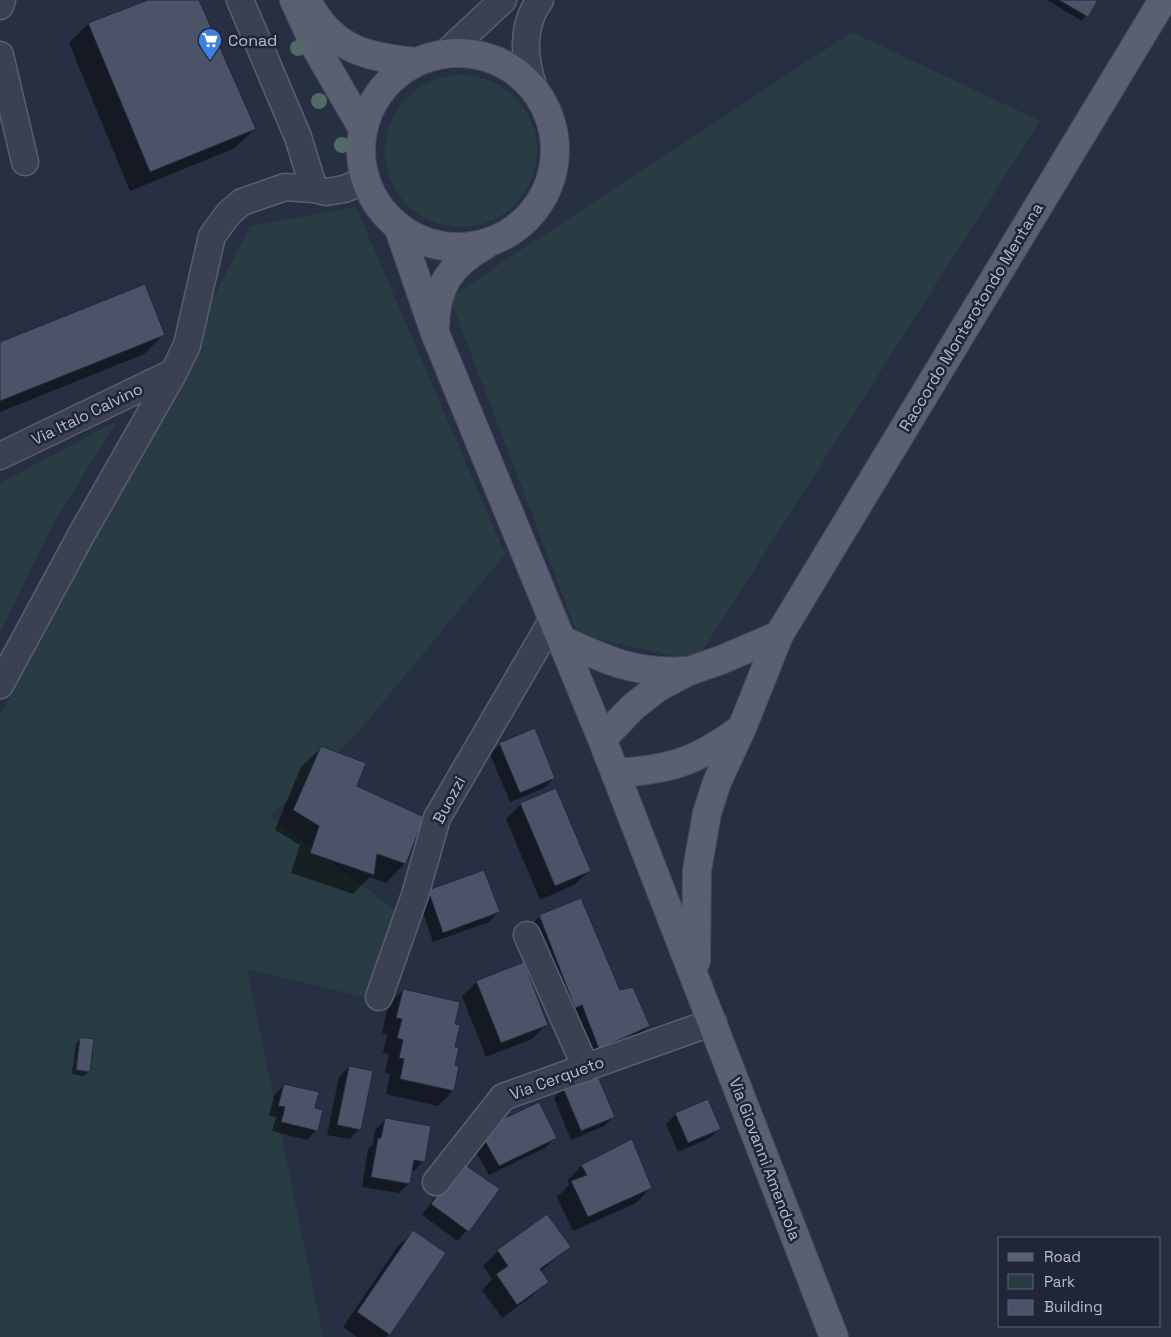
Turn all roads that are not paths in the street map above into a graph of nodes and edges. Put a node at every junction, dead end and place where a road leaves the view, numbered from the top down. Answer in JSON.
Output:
{"nodes":[{"id":1,"x":2,"y":0,"type":"edge"},
{"id":2,"x":240,"y":0,"type":"edge"},
{"id":3,"x":294,"y":0,"type":"edge"},
{"id":4,"x":306,"y":0,"type":"edge"},
{"id":5,"x":504,"y":0,"type":"edge"},
{"id":6,"x":540,"y":0,"type":"edge"},
{"id":7,"x":1163,"y":0,"type":"edge"},
{"id":8,"x":0,"y":6,"type":"edge"},
{"id":9,"x":483,"y":10,"type":"edge"},
{"id":10,"x":445,"y":54,"type":"junction"},
{"id":11,"x":0,"y":55,"type":"edge"},
{"id":12,"x":416,"y":62,"type":"junction"},
{"id":13,"x":535,"y":91,"type":"junction"},
{"id":14,"x":363,"y":129,"type":"junction"},
{"id":15,"x":25,"y":162,"type":"dead end"},
{"id":16,"x":366,"y":180,"type":"junction"},
{"id":17,"x":314,"y":189,"type":"junction"},
{"id":18,"x":398,"y":226,"type":"junction"},
{"id":19,"x":491,"y":242,"type":"junction"},
{"id":20,"x":435,"y":334,"type":"junction"},
{"id":21,"x":174,"y":372,"type":"junction"},
{"id":22,"x":0,"y":456,"type":"edge"},
{"id":23,"x":557,"y":629,"type":"junction"},
{"id":24,"x":780,"y":635,"type":"junction"},
{"id":25,"x":689,"y":671,"type":"junction"},
{"id":26,"x":0,"y":685,"type":"edge"},
{"id":27,"x":742,"y":728,"type":"junction"},
{"id":28,"x":602,"y":739,"type":"junction"},
{"id":29,"x":615,"y":773,"type":"junction"},
{"id":30,"x":527,"y":935,"type":"dead end"},
{"id":31,"x":697,"y":980,"type":"junction"},
{"id":32,"x":380,"y":996,"type":"dead end"},
{"id":33,"x":713,"y":1022,"type":"junction"},
{"id":34,"x":586,"y":1068,"type":"junction"},
{"id":35,"x":436,"y":1182,"type":"dead end"},
{"id":36,"x":834,"y":1337,"type":"edge"}],
"edges":[{"from":1,"to":8,"type":"street"},
{"from":2,"to":17,"type":"street"},
{"from":3,"to":14,"type":"main road"},
{"from":4,"to":12,"type":"main road"},
{"from":5,"to":9,"type":"street"},
{"from":6,"to":13,"type":"street"},
{"from":7,"to":24,"type":"main road","name":"Raccordo Monterotondo Mentana"},
{"from":9,"to":10,"type":"street"},
{"from":10,"to":12,"type":"main road"},
{"from":10,"to":13,"type":"main road"},
{"from":11,"to":15,"type":"street"},
{"from":12,"to":14,"type":"main road"},
{"from":13,"to":19,"type":"main road"},
{"from":14,"to":16,"type":"main road"},
{"from":16,"to":17,"type":"street"},
{"from":16,"to":18,"type":"main road"},
{"from":17,"to":21,"type":"street"},
{"from":18,"to":19,"type":"main road"},
{"from":18,"to":20,"type":"main road","name":"Via Giovanni Amendola"},
{"from":19,"to":20,"type":"main road"},
{"from":20,"to":23,"type":"main road","name":"Via Giovanni Amendola"},
{"from":21,"to":22,"type":"street","name":"Via Italo Calvino"},
{"from":21,"to":26,"type":"street"},
{"from":23,"to":25,"type":"main road"},
{"from":23,"to":28,"type":"main road","name":"Via Giovanni Amendola"},
{"from":23,"to":32,"type":"street","name":"Buozzi"},
{"from":24,"to":25,"type":"main road"},
{"from":24,"to":27,"type":"main road","name":"Raccordo Monterotondo Mentana"},
{"from":25,"to":28,"type":"main road"},
{"from":27,"to":29,"type":"main road"},
{"from":27,"to":31,"type":"main road","name":"Raccordo Monterotondo Mentana"},
{"from":28,"to":29,"type":"main road","name":"Via Giovanni Amendola"},
{"from":29,"to":31,"type":"main road","name":"Via Giovanni Amendola"},
{"from":30,"to":34,"type":"street"},
{"from":31,"to":33,"type":"main road","name":"Via Giovanni Amendola"},
{"from":33,"to":34,"type":"street","name":"Via Cerqueto"},
{"from":33,"to":36,"type":"main road","name":"Via Giovanni Amendola"},
{"from":34,"to":35,"type":"street","name":"Via Cerqueto"}]}
